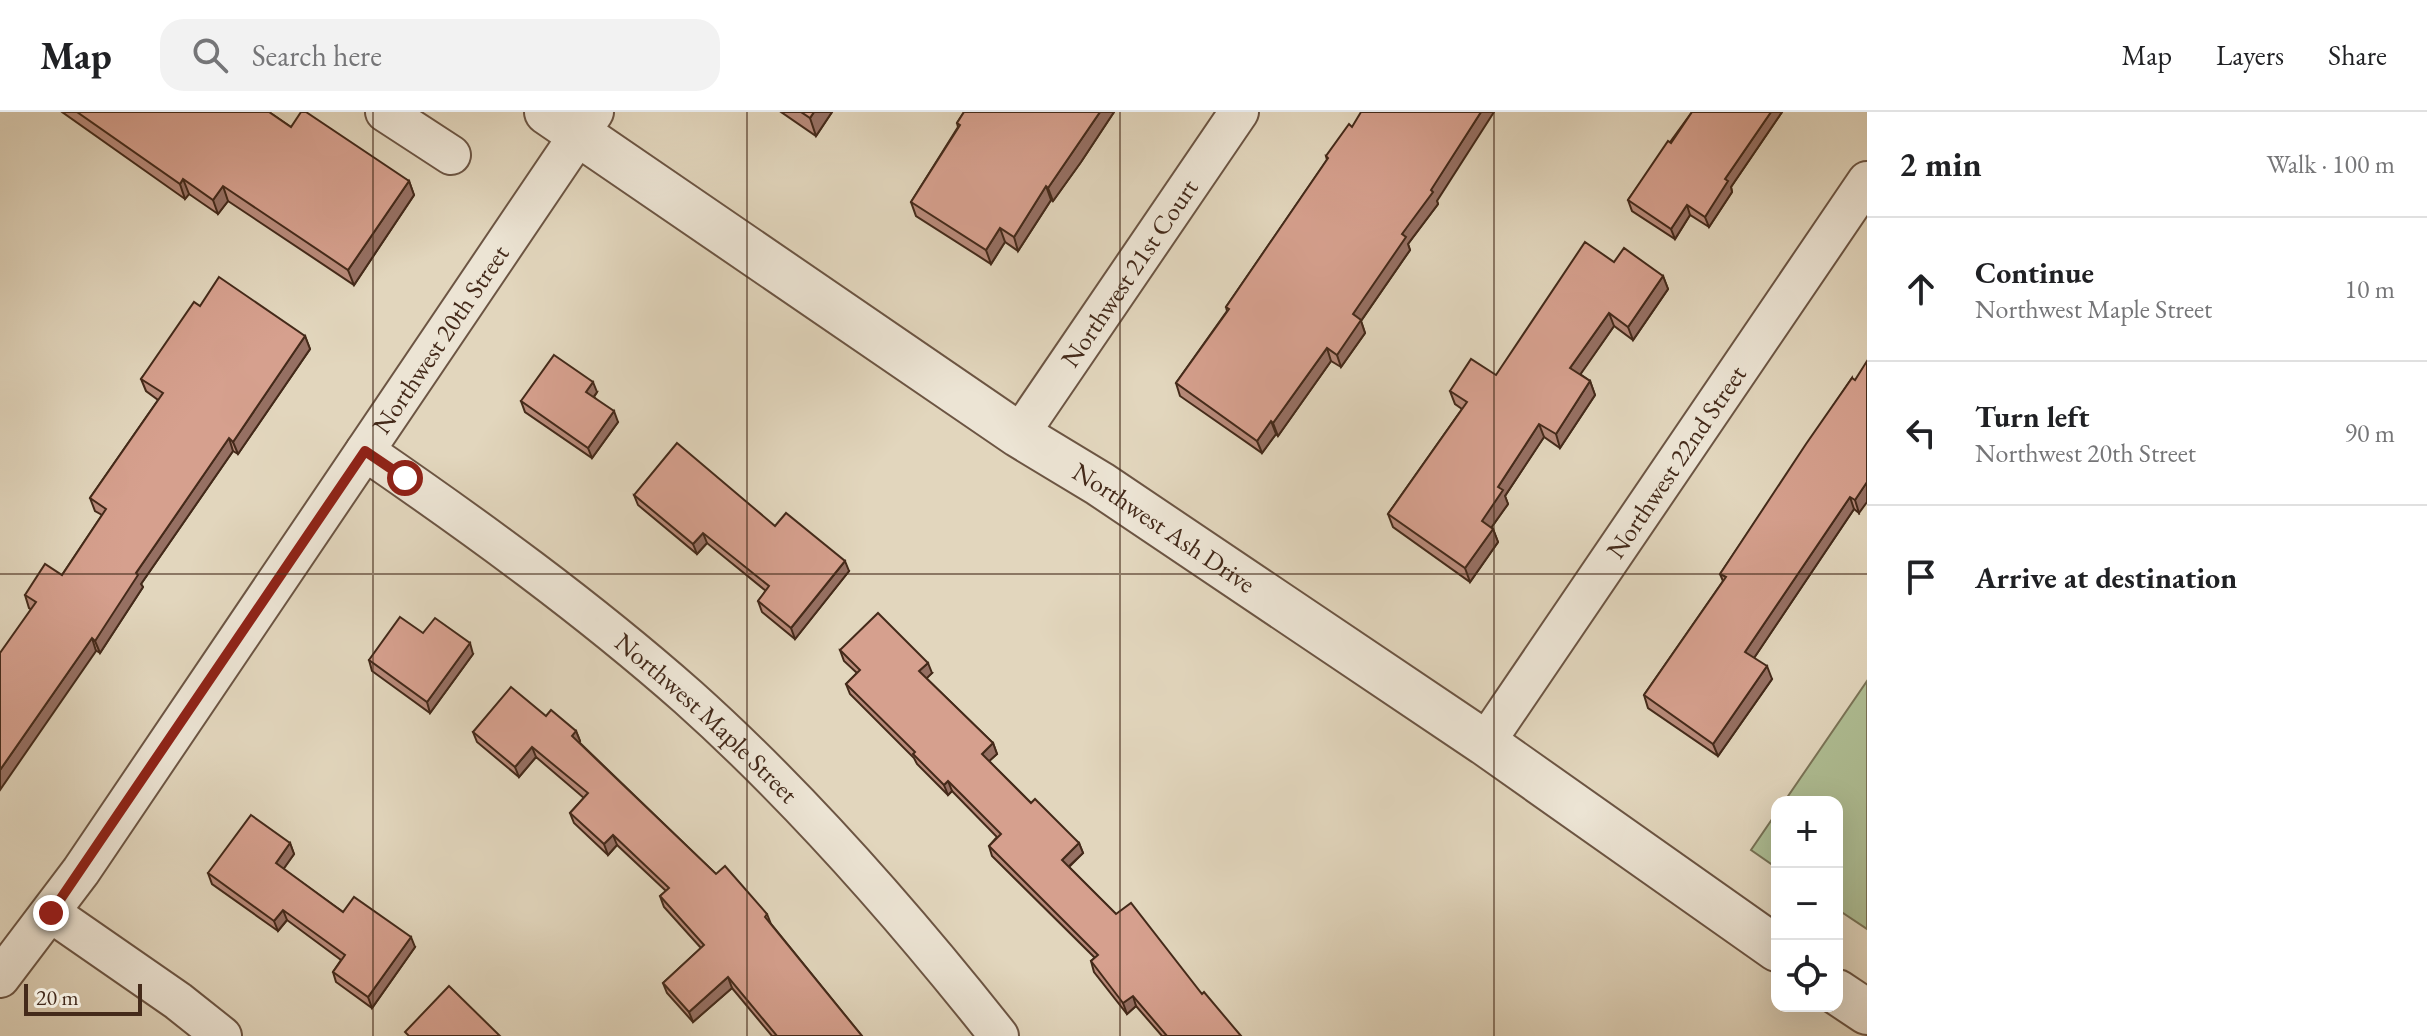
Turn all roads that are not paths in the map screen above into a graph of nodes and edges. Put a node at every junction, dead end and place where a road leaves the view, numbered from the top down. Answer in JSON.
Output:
{"nodes":[{"id":1,"x":385,"y":112,"type":"edge"},
{"id":2,"x":1239,"y":112,"type":"edge"},
{"id":3,"x":573,"y":119,"type":"edge"},
{"id":4,"x":451,"y":155,"type":"dead end"},
{"id":5,"x":1867,"y":181,"type":"edge"},
{"id":6,"x":1019,"y":435,"type":"junction"},
{"id":7,"x":365,"y":451,"type":"junction"},
{"id":8,"x":1485,"y":743,"type":"junction"},
{"id":9,"x":51,"y":913,"type":"junction"},
{"id":10,"x":1771,"y":945,"type":"edge"},
{"id":11,"x":0,"y":978,"type":"edge"},
{"id":12,"x":1843,"y":996,"type":"edge"},
{"id":13,"x":1867,"y":1012,"type":"edge"},
{"id":14,"x":222,"y":1036,"type":"edge"},
{"id":15,"x":999,"y":1036,"type":"edge"}],
"edges":[{"from":1,"to":4,"type":"street"},
{"from":2,"to":6,"type":"street","name":"Northwest 21st Court"},
{"from":3,"to":6,"type":"street","name":"Northwest Ash Drive"},
{"from":3,"to":7,"type":"street","name":"Northwest 20th Street"},
{"from":5,"to":8,"type":"street","name":"Northwest 22nd Street"},
{"from":6,"to":8,"type":"street","name":"Northwest Ash Drive"},
{"from":7,"to":9,"type":"street","name":"Northwest 20th Street"},
{"from":7,"to":15,"type":"street","name":"Northwest Maple Street"},
{"from":8,"to":10,"type":"street","name":"Northwest Ash Drive"},
{"from":9,"to":11,"type":"street","name":"Northwest 20th Street"},
{"from":9,"to":14,"type":"street"},
{"from":12,"to":13,"type":"street"}]}
